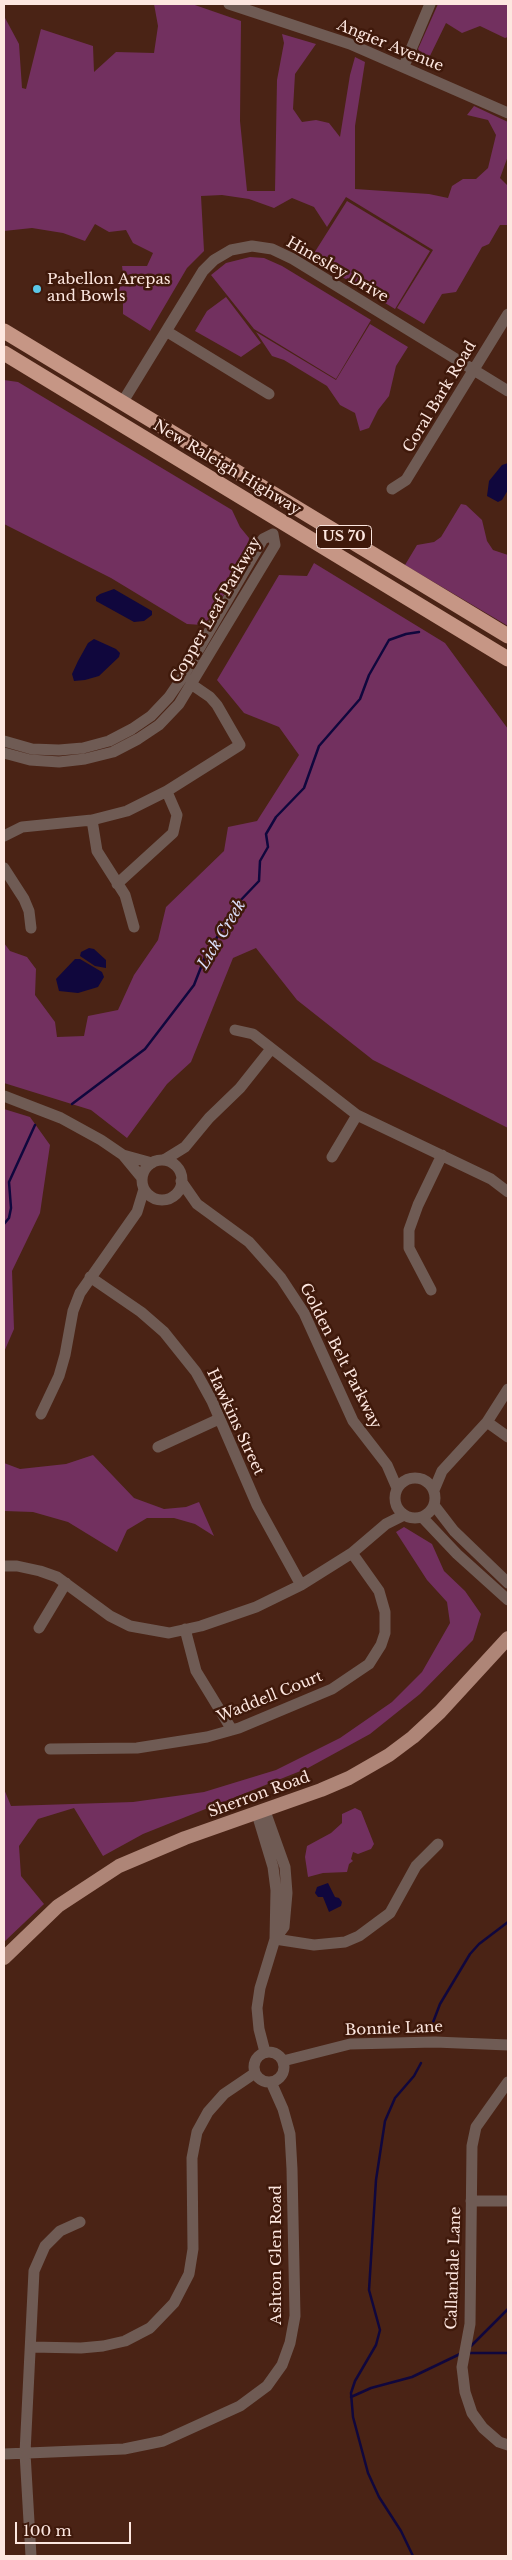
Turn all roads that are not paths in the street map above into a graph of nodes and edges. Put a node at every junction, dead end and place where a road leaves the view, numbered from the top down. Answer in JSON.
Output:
{"nodes":[{"id":1,"x":229,"y":4,"type":"edge"},
{"id":2,"x":430,"y":4,"type":"edge"},
{"id":3,"x":404,"y":66,"type":"junction"},
{"id":4,"x":508,"y":113,"type":"edge"},
{"id":5,"x":508,"y":314,"type":"edge"},
{"id":6,"x":166,"y":331,"type":"junction"},
{"id":7,"x":4,"y":332,"type":"edge"},
{"id":8,"x":4,"y":339,"type":"edge"},
{"id":9,"x":24,"y":344,"type":"junction"},
{"id":10,"x":4,"y":353,"type":"edge"},
{"id":11,"x":474,"y":370,"type":"junction"},
{"id":12,"x":508,"y":390,"type":"edge"},
{"id":13,"x":269,"y":394,"type":"dead end"},
{"id":14,"x":122,"y":402,"type":"junction"},
{"id":15,"x":392,"y":489,"type":"dead end"},
{"id":16,"x":277,"y":528,"type":"junction"},
{"id":17,"x":508,"y":636,"type":"edge"},
{"id":18,"x":508,"y":659,"type":"edge"},
{"id":19,"x":191,"y":684,"type":"junction"},
{"id":20,"x":4,"y":741,"type":"edge"},
{"id":21,"x":4,"y":753,"type":"edge"},
{"id":22,"x":167,"y":792,"type":"junction"},
{"id":23,"x":92,"y":820,"type":"junction"},
{"id":24,"x":4,"y":836,"type":"edge"},
{"id":25,"x":4,"y":868,"type":"edge"},
{"id":26,"x":117,"y":884,"type":"junction"},
{"id":27,"x":134,"y":927,"type":"dead end"},
{"id":28,"x":31,"y":928,"type":"dead end"},
{"id":29,"x":235,"y":1030,"type":"dead end"},
{"id":30,"x":271,"y":1049,"type":"junction"},
{"id":31,"x":4,"y":1096,"type":"edge"},
{"id":32,"x":357,"y":1115,"type":"junction"},
{"id":33,"x":185,"y":1147,"type":"junction"},
{"id":34,"x":123,"y":1155,"type":"junction"},
{"id":35,"x":442,"y":1155,"type":"junction"},
{"id":36,"x":332,"y":1157,"type":"dead end"},
{"id":37,"x":158,"y":1162,"type":"junction"},
{"id":38,"x":180,"y":1176,"type":"junction"},
{"id":39,"x":143,"y":1184,"type":"junction"},
{"id":40,"x":508,"y":1192,"type":"edge"},
{"id":41,"x":164,"y":1199,"type":"junction"},
{"id":42,"x":197,"y":1204,"type":"junction"},
{"id":43,"x":137,"y":1212,"type":"junction"},
{"id":44,"x":90,"y":1277,"type":"junction"},
{"id":45,"x":431,"y":1290,"type":"dead end"},
{"id":46,"x":508,"y":1389,"type":"edge"},
{"id":47,"x":41,"y":1414,"type":"dead end"},
{"id":48,"x":219,"y":1419,"type":"junction"},
{"id":49,"x":487,"y":1422,"type":"junction"},
{"id":50,"x":508,"y":1437,"type":"edge"},
{"id":51,"x":158,"y":1446,"type":"dead end"},
{"id":52,"x":387,"y":1465,"type":"junction"},
{"id":53,"x":442,"y":1471,"type":"junction"},
{"id":54,"x":410,"y":1478,"type":"junction"},
{"id":55,"x":422,"y":1479,"type":"junction"},
{"id":56,"x":397,"y":1488,"type":"junction"},
{"id":57,"x":434,"y":1490,"type":"junction"},
{"id":58,"x":395,"y":1504,"type":"junction"},
{"id":59,"x":434,"y":1505,"type":"junction"},
{"id":60,"x":404,"y":1516,"type":"junction"},
{"id":61,"x":422,"y":1517,"type":"junction"},
{"id":62,"x":386,"y":1524,"type":"junction"},
{"id":63,"x":352,"y":1553,"type":"junction"},
{"id":64,"x":4,"y":1566,"type":"edge"},
{"id":65,"x":66,"y":1583,"type":"junction"},
{"id":66,"x":508,"y":1583,"type":"edge"},
{"id":67,"x":301,"y":1585,"type":"junction"},
{"id":68,"x":508,"y":1600,"type":"edge"},
{"id":69,"x":39,"y":1628,"type":"dead end"},
{"id":70,"x":185,"y":1629,"type":"junction"},
{"id":71,"x":508,"y":1638,"type":"edge"},
{"id":72,"x":232,"y":1730,"type":"junction"},
{"id":73,"x":50,"y":1749,"type":"dead end"},
{"id":74,"x":261,"y":1812,"type":"junction"},
{"id":75,"x":438,"y":1844,"type":"dead end"},
{"id":76,"x":275,"y":1939,"type":"junction"},
{"id":77,"x":4,"y":1958,"type":"edge"},
{"id":78,"x":508,"y":2044,"type":"edge"},
{"id":79,"x":265,"y":2052,"type":"junction"},
{"id":80,"x":283,"y":2061,"type":"junction"},
{"id":81,"x":255,"y":2073,"type":"junction"},
{"id":82,"x":271,"y":2082,"type":"junction"},
{"id":83,"x":508,"y":2082,"type":"edge"},
{"id":84,"x":471,"y":2201,"type":"junction"},
{"id":85,"x":508,"y":2201,"type":"edge"},
{"id":86,"x":80,"y":2222,"type":"dead end"},
{"id":87,"x":31,"y":2347,"type":"junction"},
{"id":88,"x":508,"y":2446,"type":"edge"},
{"id":89,"x":25,"y":2453,"type":"junction"},
{"id":90,"x":4,"y":2454,"type":"edge"},
{"id":91,"x":31,"y":2556,"type":"edge"}],
"edges":[{"from":1,"to":3,"type":"street","name":"Angier Avenue"},
{"from":2,"to":3,"type":"street"},
{"from":3,"to":4,"type":"street","name":"Angier Avenue"},
{"from":5,"to":11,"type":"street","name":"Coral Bark Road"},
{"from":6,"to":11,"type":"street","name":"Hinesley Drive"},
{"from":6,"to":13,"type":"street"},
{"from":6,"to":14,"type":"street","name":"Hinesley Drive"},
{"from":7,"to":9,"type":"highway","name":"New Raleigh Highway","number":"US 70"},
{"from":8,"to":9,"type":"highway"},
{"from":9,"to":14,"type":"highway","name":"New Raleigh Highway","number":"US 70"},
{"from":10,"to":16,"type":"highway","name":"New Raleigh Highway","number":"US 70"},
{"from":11,"to":12,"type":"street","name":"Hinesley Drive"},
{"from":11,"to":15,"type":"street","name":"Coral Bark Road"},
{"from":14,"to":17,"type":"highway","name":"New Raleigh Highway","number":"US 70"},
{"from":16,"to":18,"type":"highway","name":"New Raleigh Highway","number":"US 70"},
{"from":16,"to":19,"type":"street","name":"Copper Leaf Parkway"},
{"from":16,"to":20,"type":"street","name":"Copper Leaf Parkway"},
{"from":19,"to":21,"type":"street","name":"Copper Leaf Parkway"},
{"from":19,"to":22,"type":"street"},
{"from":22,"to":23,"type":"street"},
{"from":22,"to":26,"type":"street"},
{"from":23,"to":24,"type":"street"},
{"from":23,"to":26,"type":"street"},
{"from":25,"to":28,"type":"street"},
{"from":26,"to":27,"type":"street"},
{"from":29,"to":30,"type":"street"},
{"from":30,"to":32,"type":"street"},
{"from":30,"to":33,"type":"street"},
{"from":31,"to":34,"type":"street"},
{"from":32,"to":35,"type":"street"},
{"from":32,"to":36,"type":"street"},
{"from":33,"to":37,"type":"street"},
{"from":33,"to":38,"type":"street"},
{"from":34,"to":37,"type":"street"},
{"from":34,"to":39,"type":"street"},
{"from":35,"to":40,"type":"street"},
{"from":35,"to":45,"type":"street"},
{"from":37,"to":38,"type":"street"},
{"from":37,"to":39,"type":"street"},
{"from":38,"to":41,"type":"street"},
{"from":38,"to":42,"type":"street","name":"Golden Belt Parkway"},
{"from":39,"to":41,"type":"street"},
{"from":39,"to":43,"type":"street"},
{"from":41,"to":42,"type":"street","name":"Golden Belt Parkway"},
{"from":41,"to":43,"type":"street"},
{"from":42,"to":52,"type":"street","name":"Golden Belt Parkway"},
{"from":43,"to":44,"type":"street"},
{"from":44,"to":47,"type":"street"},
{"from":44,"to":48,"type":"street","name":"Hawkins Street"},
{"from":46,"to":49,"type":"street"},
{"from":48,"to":51,"type":"street"},
{"from":48,"to":67,"type":"street","name":"Hawkins Street"},
{"from":49,"to":50,"type":"street"},
{"from":49,"to":53,"type":"street"},
{"from":52,"to":54,"type":"street","name":"Golden Belt Parkway"},
{"from":52,"to":56,"type":"street","name":"Golden Belt Parkway"},
{"from":53,"to":55,"type":"street"},
{"from":53,"to":57,"type":"street"},
{"from":54,"to":55,"type":"street"},
{"from":54,"to":56,"type":"street"},
{"from":55,"to":57,"type":"street"},
{"from":56,"to":58,"type":"street"},
{"from":57,"to":59,"type":"street"},
{"from":58,"to":60,"type":"street"},
{"from":58,"to":62,"type":"street"},
{"from":59,"to":61,"type":"street"},
{"from":59,"to":66,"type":"street"},
{"from":60,"to":61,"type":"street"},
{"from":60,"to":62,"type":"street"},
{"from":61,"to":68,"type":"street"},
{"from":62,"to":63,"type":"street"},
{"from":63,"to":67,"type":"street"},
{"from":63,"to":72,"type":"street","name":"Waddell Court"},
{"from":64,"to":65,"type":"street"},
{"from":65,"to":69,"type":"street"},
{"from":65,"to":70,"type":"street"},
{"from":67,"to":70,"type":"street"},
{"from":70,"to":72,"type":"street"},
{"from":71,"to":74,"type":"main road","name":"Sherron Road"},
{"from":72,"to":73,"type":"street","name":"Waddell Court"},
{"from":74,"to":76,"type":"street"},
{"from":74,"to":77,"type":"main road","name":"Sherron Road"},
{"from":75,"to":76,"type":"street"},
{"from":76,"to":79,"type":"street"},
{"from":78,"to":80,"type":"street","name":"Bonnie Lane"},
{"from":79,"to":80,"type":"street"},
{"from":79,"to":81,"type":"street"},
{"from":80,"to":82,"type":"street"},
{"from":81,"to":82,"type":"street"},
{"from":81,"to":87,"type":"street"},
{"from":82,"to":89,"type":"street","name":"Ashton Glen Road"},
{"from":83,"to":84,"type":"street","name":"Callandale Lane"},
{"from":84,"to":85,"type":"street"},
{"from":84,"to":88,"type":"street","name":"Callandale Lane"},
{"from":86,"to":87,"type":"street"},
{"from":87,"to":89,"type":"street"},
{"from":89,"to":90,"type":"street","name":"Ashton Glen Road"},
{"from":89,"to":91,"type":"street"}]}
